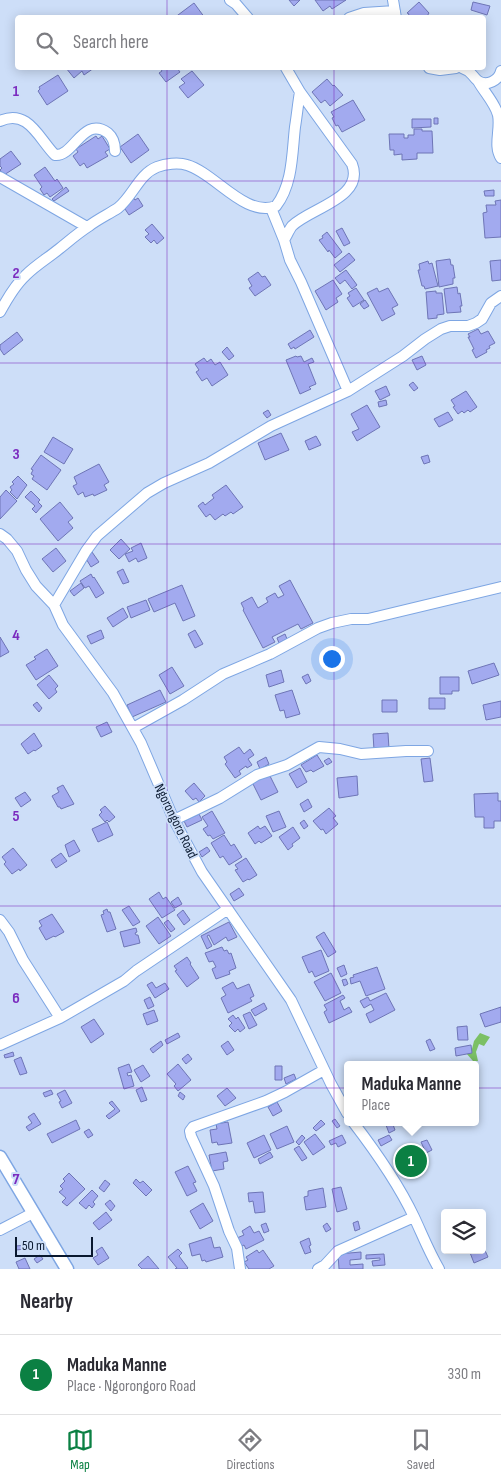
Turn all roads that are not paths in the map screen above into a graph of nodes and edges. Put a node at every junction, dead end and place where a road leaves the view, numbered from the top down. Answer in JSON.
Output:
{"nodes":[{"id":1,"x":236,"y":1,"type":"edge"},
{"id":2,"x":394,"y":9,"type":"edge"},
{"id":3,"x":246,"y":15,"type":"edge"},
{"id":4,"x":358,"y":15,"type":"edge"},
{"id":5,"x":288,"y":70,"type":"edge"},
{"id":6,"x":469,"y":70,"type":"edge"},
{"id":7,"x":501,"y":71,"type":"edge"},
{"id":8,"x":478,"y":81,"type":"junction"},
{"id":9,"x":300,"y":92,"type":"junction"},
{"id":10,"x":0,"y":122,"type":"edge"},
{"id":11,"x":115,"y":151,"type":"dead end"},
{"id":12,"x":501,"y":158,"type":"edge"},
{"id":13,"x":0,"y":177,"type":"edge"},
{"id":14,"x":271,"y":208,"type":"junction"},
{"id":15,"x":87,"y":227,"type":"junction"},
{"id":16,"x":284,"y":240,"type":"junction"},
{"id":17,"x":501,"y":296,"type":"edge"},
{"id":18,"x":0,"y":312,"type":"edge"},
{"id":19,"x":348,"y":391,"type":"junction"},
{"id":20,"x":0,"y":534,"type":"edge"},
{"id":21,"x":501,"y":588,"type":"edge"},
{"id":22,"x":54,"y":605,"type":"junction"},
{"id":23,"x":133,"y":728,"type":"junction"},
{"id":24,"x":428,"y":751,"type":"dead end"},
{"id":25,"x":174,"y":820,"type":"junction"},
{"id":26,"x":228,"y":909,"type":"junction"},
{"id":27,"x":0,"y":920,"type":"edge"},
{"id":28,"x":60,"y":1018,"type":"junction"},
{"id":29,"x":0,"y":1045,"type":"edge"},
{"id":30,"x":324,"y":1070,"type":"junction"},
{"id":31,"x":344,"y":1107,"type":"edge"},
{"id":32,"x":356,"y":1126,"type":"edge"},
{"id":33,"x":0,"y":1158,"type":"edge"},
{"id":34,"x":33,"y":1213,"type":"junction"},
{"id":35,"x":414,"y":1217,"type":"junction"},
{"id":36,"x":0,"y":1230,"type":"edge"},
{"id":37,"x":68,"y":1269,"type":"edge"},
{"id":38,"x":240,"y":1269,"type":"edge"},
{"id":39,"x":318,"y":1269,"type":"edge"},
{"id":40,"x":439,"y":1269,"type":"edge"}],
"edges":[{"from":1,"to":3,"type":"street"},
{"from":2,"to":4,"type":"street"},
{"from":5,"to":9,"type":"street"},
{"from":6,"to":8,"type":"street"},
{"from":7,"to":8,"type":"street"},
{"from":8,"to":12,"type":"street"},
{"from":9,"to":14,"type":"street"},
{"from":9,"to":16,"type":"street"},
{"from":10,"to":11,"type":"street"},
{"from":13,"to":15,"type":"street"},
{"from":14,"to":15,"type":"street"},
{"from":14,"to":16,"type":"street"},
{"from":15,"to":18,"type":"street"},
{"from":16,"to":19,"type":"street"},
{"from":17,"to":19,"type":"street"},
{"from":19,"to":22,"type":"street"},
{"from":20,"to":22,"type":"street","name":"Ngorongoro Road"},
{"from":21,"to":23,"type":"street"},
{"from":22,"to":23,"type":"street","name":"Ngorongoro Road"},
{"from":23,"to":25,"type":"street","name":"Ngorongoro Road"},
{"from":24,"to":25,"type":"street"},
{"from":25,"to":26,"type":"street","name":"Ngorongoro Road"},
{"from":26,"to":28,"type":"street"},
{"from":26,"to":30,"type":"street","name":"Ngorongoro Road"},
{"from":27,"to":28,"type":"street"},
{"from":28,"to":29,"type":"street"},
{"from":30,"to":31,"type":"street","name":"Ngorongoro Road"},
{"from":30,"to":38,"type":"street"},
{"from":32,"to":35,"type":"street"},
{"from":33,"to":34,"type":"street"},
{"from":34,"to":36,"type":"street"},
{"from":34,"to":37,"type":"street"},
{"from":35,"to":39,"type":"street"},
{"from":35,"to":40,"type":"street"}]}
